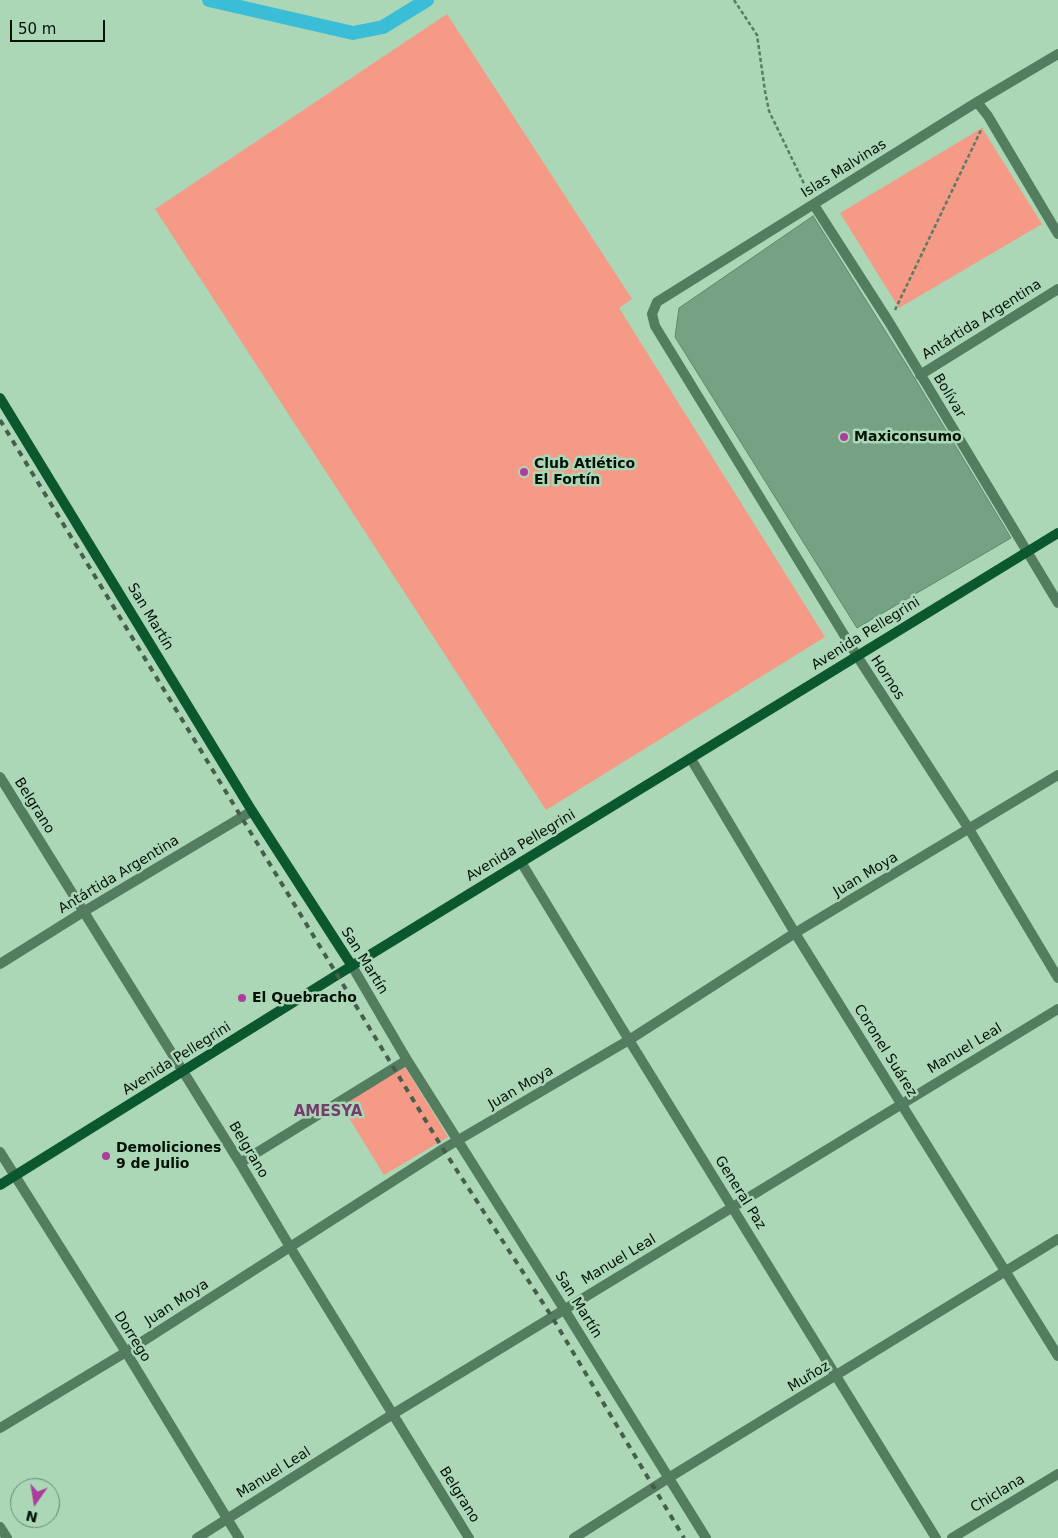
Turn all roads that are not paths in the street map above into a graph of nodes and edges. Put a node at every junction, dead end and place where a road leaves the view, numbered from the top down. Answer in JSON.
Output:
{"nodes":[{"id":1,"x":1058,"y":54,"type":"edge"},
{"id":2,"x":977,"y":102,"type":"junction"},
{"id":3,"x":814,"y":205,"type":"junction"},
{"id":4,"x":1058,"y":234,"type":"edge"},
{"id":5,"x":1058,"y":289,"type":"edge"},
{"id":6,"x":652,"y":314,"type":"joint"},
{"id":7,"x":920,"y":375,"type":"junction"},
{"id":8,"x":0,"y":398,"type":"edge"},
{"id":9,"x":1058,"y":533,"type":"edge"},
{"id":10,"x":1027,"y":552,"type":"junction"},
{"id":11,"x":1058,"y":603,"type":"edge"},
{"id":12,"x":857,"y":656,"type":"junction"},
{"id":13,"x":691,"y":759,"type":"junction"},
{"id":14,"x":1058,"y":775,"type":"edge"},
{"id":15,"x":0,"y":777,"type":"edge"},
{"id":16,"x":252,"y":811,"type":"junction"},
{"id":17,"x":969,"y":829,"type":"junction"},
{"id":18,"x":521,"y":862,"type":"junction"},
{"id":19,"x":83,"y":912,"type":"junction"},
{"id":20,"x":796,"y":934,"type":"junction"},
{"id":21,"x":0,"y":964,"type":"edge"},
{"id":22,"x":352,"y":966,"type":"junction"},
{"id":23,"x":1058,"y":978,"type":"edge"},
{"id":24,"x":1058,"y":1009,"type":"edge"},
{"id":25,"x":629,"y":1040,"type":"junction"},
{"id":26,"x":407,"y":1060,"type":"junction"},
{"id":27,"x":183,"y":1072,"type":"junction"},
{"id":28,"x":901,"y":1104,"type":"junction"},
{"id":29,"x":458,"y":1140,"type":"junction"},
{"id":30,"x":0,"y":1152,"type":"edge"},
{"id":31,"x":240,"y":1163,"type":"junction"},
{"id":32,"x":15,"y":1175,"type":"junction"},
{"id":33,"x":0,"y":1184,"type":"edge"},
{"id":34,"x":732,"y":1207,"type":"junction"},
{"id":35,"x":1058,"y":1239,"type":"edge"},
{"id":36,"x":290,"y":1247,"type":"junction"},
{"id":37,"x":1005,"y":1271,"type":"junction"},
{"id":38,"x":564,"y":1309,"type":"junction"},
{"id":39,"x":126,"y":1352,"type":"junction"},
{"id":40,"x":1058,"y":1356,"type":"edge"},
{"id":41,"x":837,"y":1376,"type":"junction"},
{"id":42,"x":393,"y":1414,"type":"junction"},
{"id":43,"x":0,"y":1428,"type":"edge"},
{"id":44,"x":1058,"y":1474,"type":"edge"},
{"id":45,"x":670,"y":1477,"type":"junction"},
{"id":46,"x":227,"y":1519,"type":"junction"},
{"id":47,"x":0,"y":1528,"type":"edge"},
{"id":48,"x":7,"y":1538,"type":"edge"},
{"id":49,"x":197,"y":1538,"type":"edge"},
{"id":50,"x":239,"y":1538,"type":"edge"},
{"id":51,"x":469,"y":1538,"type":"edge"},
{"id":52,"x":574,"y":1538,"type":"edge"},
{"id":53,"x":706,"y":1538,"type":"edge"},
{"id":54,"x":936,"y":1538,"type":"edge"},
{"id":55,"x":952,"y":1538,"type":"edge"}],
"edges":[{"from":1,"to":2,"type":"street","name":"Islas Malvinas"},
{"from":2,"to":3,"type":"street","name":"Islas Malvinas"},
{"from":2,"to":4,"type":"street"},
{"from":3,"to":6,"type":"street","name":"Islas Malvinas"},
{"from":3,"to":7,"type":"street","name":"Bolívar"},
{"from":5,"to":7,"type":"street","name":"Antártida Argentina"},
{"from":6,"to":12,"type":"street","name":"Hornos"},
{"from":7,"to":10,"type":"street","name":"Bolívar"},
{"from":8,"to":16,"type":"main road","name":"San Martín"},
{"from":9,"to":10,"type":"main road","name":"Avenida Pellegrini"},
{"from":10,"to":11,"type":"street","name":"Bolívar"},
{"from":10,"to":12,"type":"main road","name":"Avenida Pellegrini"},
{"from":12,"to":13,"type":"main road","name":"Avenida Pellegrini"},
{"from":12,"to":17,"type":"street","name":"Hornos"},
{"from":13,"to":18,"type":"main road","name":"Avenida Pellegrini"},
{"from":13,"to":20,"type":"street","name":"Coronel Suárez"},
{"from":14,"to":17,"type":"street","name":"Juan Moya"},
{"from":15,"to":19,"type":"street","name":"Belgrano"},
{"from":16,"to":19,"type":"street","name":"Antártida Argentina"},
{"from":16,"to":22,"type":"main road","name":"San Martín"},
{"from":17,"to":20,"type":"street","name":"Juan Moya"},
{"from":17,"to":23,"type":"street","name":"Hornos"},
{"from":18,"to":22,"type":"main road","name":"Avenida Pellegrini"},
{"from":18,"to":25,"type":"street","name":"General Paz"},
{"from":19,"to":21,"type":"street","name":"Antártida Argentina"},
{"from":19,"to":27,"type":"street","name":"Belgrano"},
{"from":20,"to":25,"type":"street","name":"Juan Moya"},
{"from":20,"to":28,"type":"street","name":"Coronel Suárez"},
{"from":22,"to":26,"type":"street","name":"San Martín"},
{"from":22,"to":27,"type":"main road","name":"Avenida Pellegrini"},
{"from":24,"to":28,"type":"street","name":"Manuel Leal"},
{"from":25,"to":29,"type":"street","name":"Juan Moya"},
{"from":25,"to":34,"type":"street","name":"General Paz"},
{"from":26,"to":29,"type":"street","name":"San Martín"},
{"from":26,"to":31,"type":"street"},
{"from":27,"to":31,"type":"street","name":"Belgrano"},
{"from":27,"to":32,"type":"main road","name":"Avenida Pellegrini"},
{"from":28,"to":34,"type":"street","name":"Manuel Leal"},
{"from":28,"to":37,"type":"street","name":"Coronel Suárez"},
{"from":29,"to":36,"type":"street","name":"Juan Moya"},
{"from":29,"to":38,"type":"street","name":"San Martín"},
{"from":30,"to":32,"type":"street","name":"Dorrego"},
{"from":31,"to":36,"type":"street","name":"Belgrano"},
{"from":32,"to":33,"type":"main road","name":"Avenida Pellegrini"},
{"from":32,"to":39,"type":"street","name":"Dorrego"},
{"from":34,"to":38,"type":"street","name":"Manuel Leal"},
{"from":34,"to":41,"type":"street","name":"General Paz"},
{"from":35,"to":37,"type":"street","name":"Muñoz"},
{"from":36,"to":39,"type":"street","name":"Juan Moya"},
{"from":36,"to":42,"type":"street","name":"Belgrano"},
{"from":37,"to":40,"type":"street","name":"Coronel Suárez"},
{"from":37,"to":41,"type":"street","name":"Muñoz"},
{"from":38,"to":42,"type":"street","name":"Manuel Leal"},
{"from":38,"to":45,"type":"street","name":"San Martín"},
{"from":39,"to":43,"type":"street","name":"Juan Moya"},
{"from":39,"to":46,"type":"street","name":"Dorrego"},
{"from":41,"to":45,"type":"street","name":"Muñoz"},
{"from":41,"to":54,"type":"street","name":"General Paz"},
{"from":42,"to":46,"type":"street","name":"Manuel Leal"},
{"from":42,"to":51,"type":"street","name":"Belgrano"},
{"from":44,"to":55,"type":"street","name":"Chiclana"},
{"from":45,"to":52,"type":"street","name":"Muñoz"},
{"from":45,"to":53,"type":"street","name":"San Martín"},
{"from":46,"to":49,"type":"street","name":"Manuel Leal"},
{"from":46,"to":50,"type":"street","name":"Dorrego"},
{"from":47,"to":48,"type":"street"}]}
